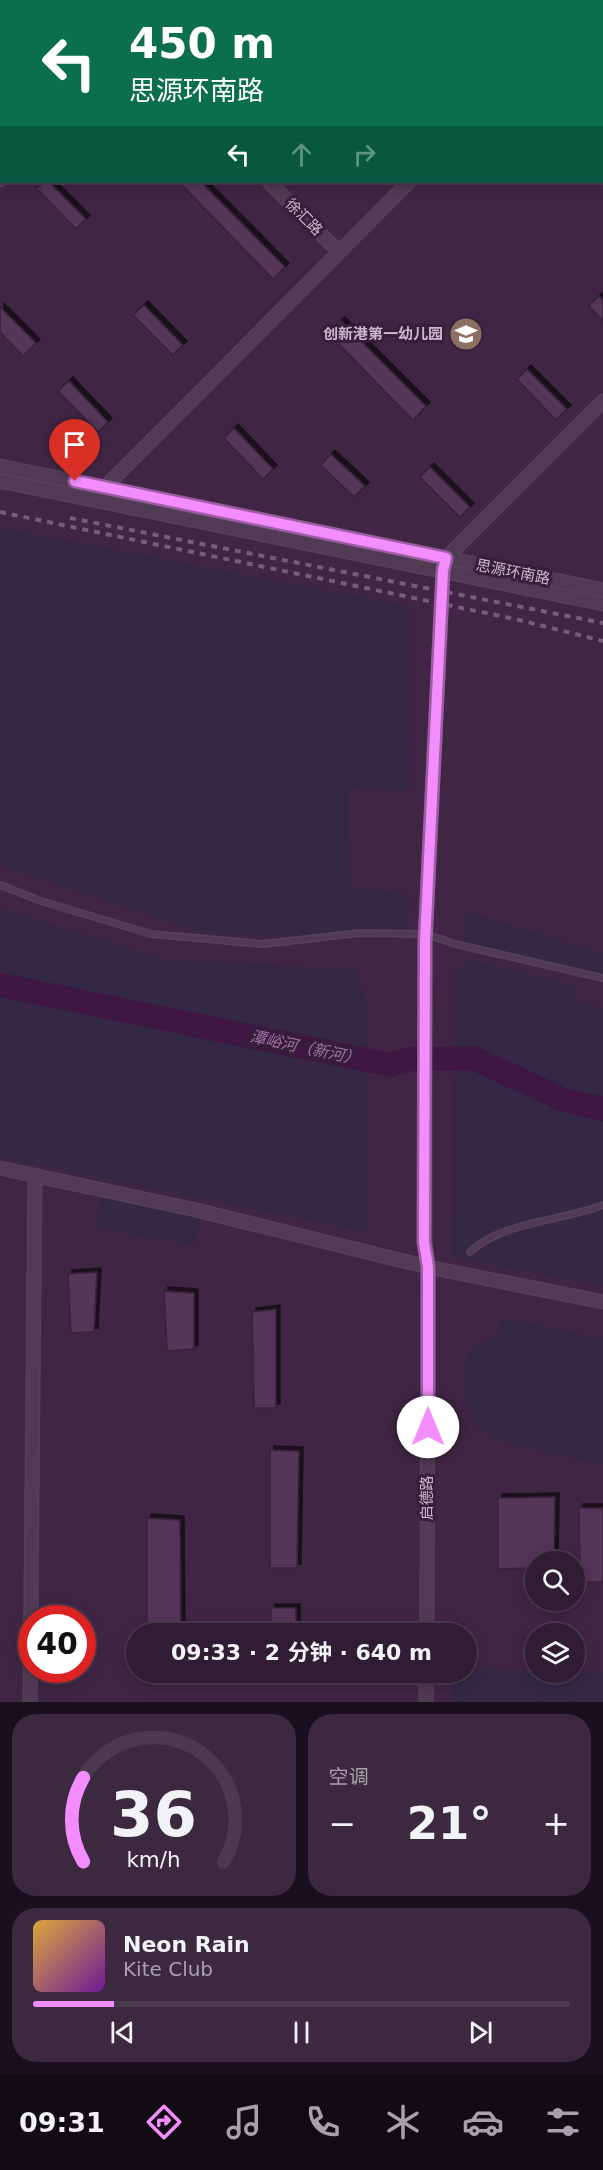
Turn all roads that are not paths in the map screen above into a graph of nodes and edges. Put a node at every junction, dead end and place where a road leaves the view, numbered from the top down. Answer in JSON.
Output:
{"nodes":[{"id":1,"x":270,"y":183,"type":"edge"},
{"id":2,"x":408,"y":183,"type":"edge"},
{"id":3,"x":339,"y":252,"type":"junction"},
{"id":4,"x":603,"y":401,"type":"edge"},
{"id":5,"x":0,"y":466,"type":"edge"},
{"id":6,"x":0,"y":481,"type":"edge"},
{"id":7,"x":105,"y":487,"type":"junction"},
{"id":8,"x":101,"y":501,"type":"junction"},
{"id":9,"x":446,"y":558,"type":"junction"},
{"id":10,"x":443,"y":571,"type":"junction"},
{"id":11,"x":603,"y":590,"type":"edge"},
{"id":12,"x":603,"y":604,"type":"edge"},
{"id":13,"x":0,"y":885,"type":"edge"},
{"id":14,"x":425,"y":938,"type":"junction"},
{"id":15,"x":603,"y":978,"type":"edge"},
{"id":16,"x":0,"y":1168,"type":"edge"},
{"id":17,"x":35,"y":1174,"type":"junction"},
{"id":18,"x":603,"y":1205,"type":"edge"},
{"id":19,"x":470,"y":1251,"type":"dead end"},
{"id":20,"x":428,"y":1267,"type":"junction"},
{"id":21,"x":603,"y":1302,"type":"edge"},
{"id":22,"x":427,"y":1623,"type":"edge"},
{"id":23,"x":426,"y":1683,"type":"edge"},
{"id":24,"x":30,"y":1702,"type":"edge"},
{"id":25,"x":426,"y":1702,"type":"edge"}],
"edges":[{"from":1,"to":3,"type":"street","name":"徐汇路"},
{"from":2,"to":3,"type":"street"},
{"from":3,"to":7,"type":"street"},
{"from":4,"to":9,"type":"street"},
{"from":5,"to":7,"type":"street","name":"思源环南路"},
{"from":6,"to":8,"type":"street","name":"思源环南路"},
{"from":7,"to":8,"type":"street"},
{"from":7,"to":9,"type":"street","name":"思源环南路"},
{"from":8,"to":10,"type":"street","name":"思源环南路"},
{"from":9,"to":10,"type":"street","name":"启德路"},
{"from":9,"to":11,"type":"street","name":"思源环南路"},
{"from":10,"to":12,"type":"street","name":"思源环南路"},
{"from":10,"to":14,"type":"street","name":"启德路"},
{"from":13,"to":14,"type":"lane"},
{"from":14,"to":15,"type":"lane"},
{"from":14,"to":20,"type":"street","name":"启德路"},
{"from":16,"to":17,"type":"street"},
{"from":17,"to":20,"type":"street"},
{"from":17,"to":24,"type":"street"},
{"from":18,"to":19,"type":"lane"},
{"from":20,"to":21,"type":"street"},
{"from":20,"to":22,"type":"street","name":"启德路"},
{"from":23,"to":25,"type":"street"}]}
